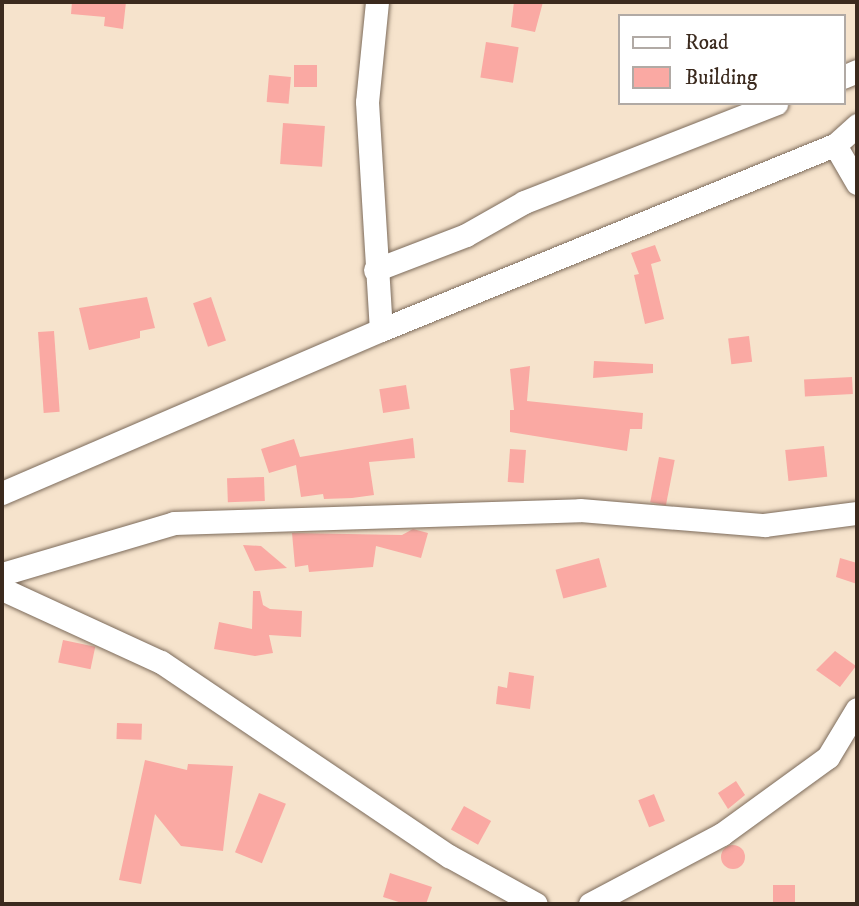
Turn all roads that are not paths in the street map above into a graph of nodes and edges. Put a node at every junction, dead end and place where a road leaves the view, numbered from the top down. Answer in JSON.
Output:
{"nodes":[{"id":1,"x":377,"y":2,"type":"edge"},
{"id":2,"x":771,"y":105,"type":"edge"},
{"id":3,"x":857,"y":125,"type":"edge"},
{"id":4,"x":835,"y":145,"type":"junction"},
{"id":5,"x":857,"y":183,"type":"edge"},
{"id":6,"x":375,"y":270,"type":"junction"},
{"id":7,"x":381,"y":330,"type":"junction"},
{"id":8,"x":2,"y":493,"type":"edge"},
{"id":9,"x":857,"y":513,"type":"edge"},
{"id":10,"x":2,"y":574,"type":"edge"},
{"id":11,"x":2,"y":589,"type":"edge"},
{"id":12,"x":857,"y":709,"type":"edge"},
{"id":13,"x":536,"y":904,"type":"edge"},
{"id":14,"x":590,"y":904,"type":"edge"}],
"edges":[{"from":1,"to":6,"type":"street"},
{"from":2,"to":6,"type":"street"},
{"from":3,"to":4,"type":"street"},
{"from":4,"to":5,"type":"street"},
{"from":4,"to":7,"type":"street"},
{"from":6,"to":7,"type":"street"},
{"from":7,"to":8,"type":"street"},
{"from":9,"to":10,"type":"street"},
{"from":11,"to":13,"type":"street"},
{"from":12,"to":14,"type":"street"}]}
